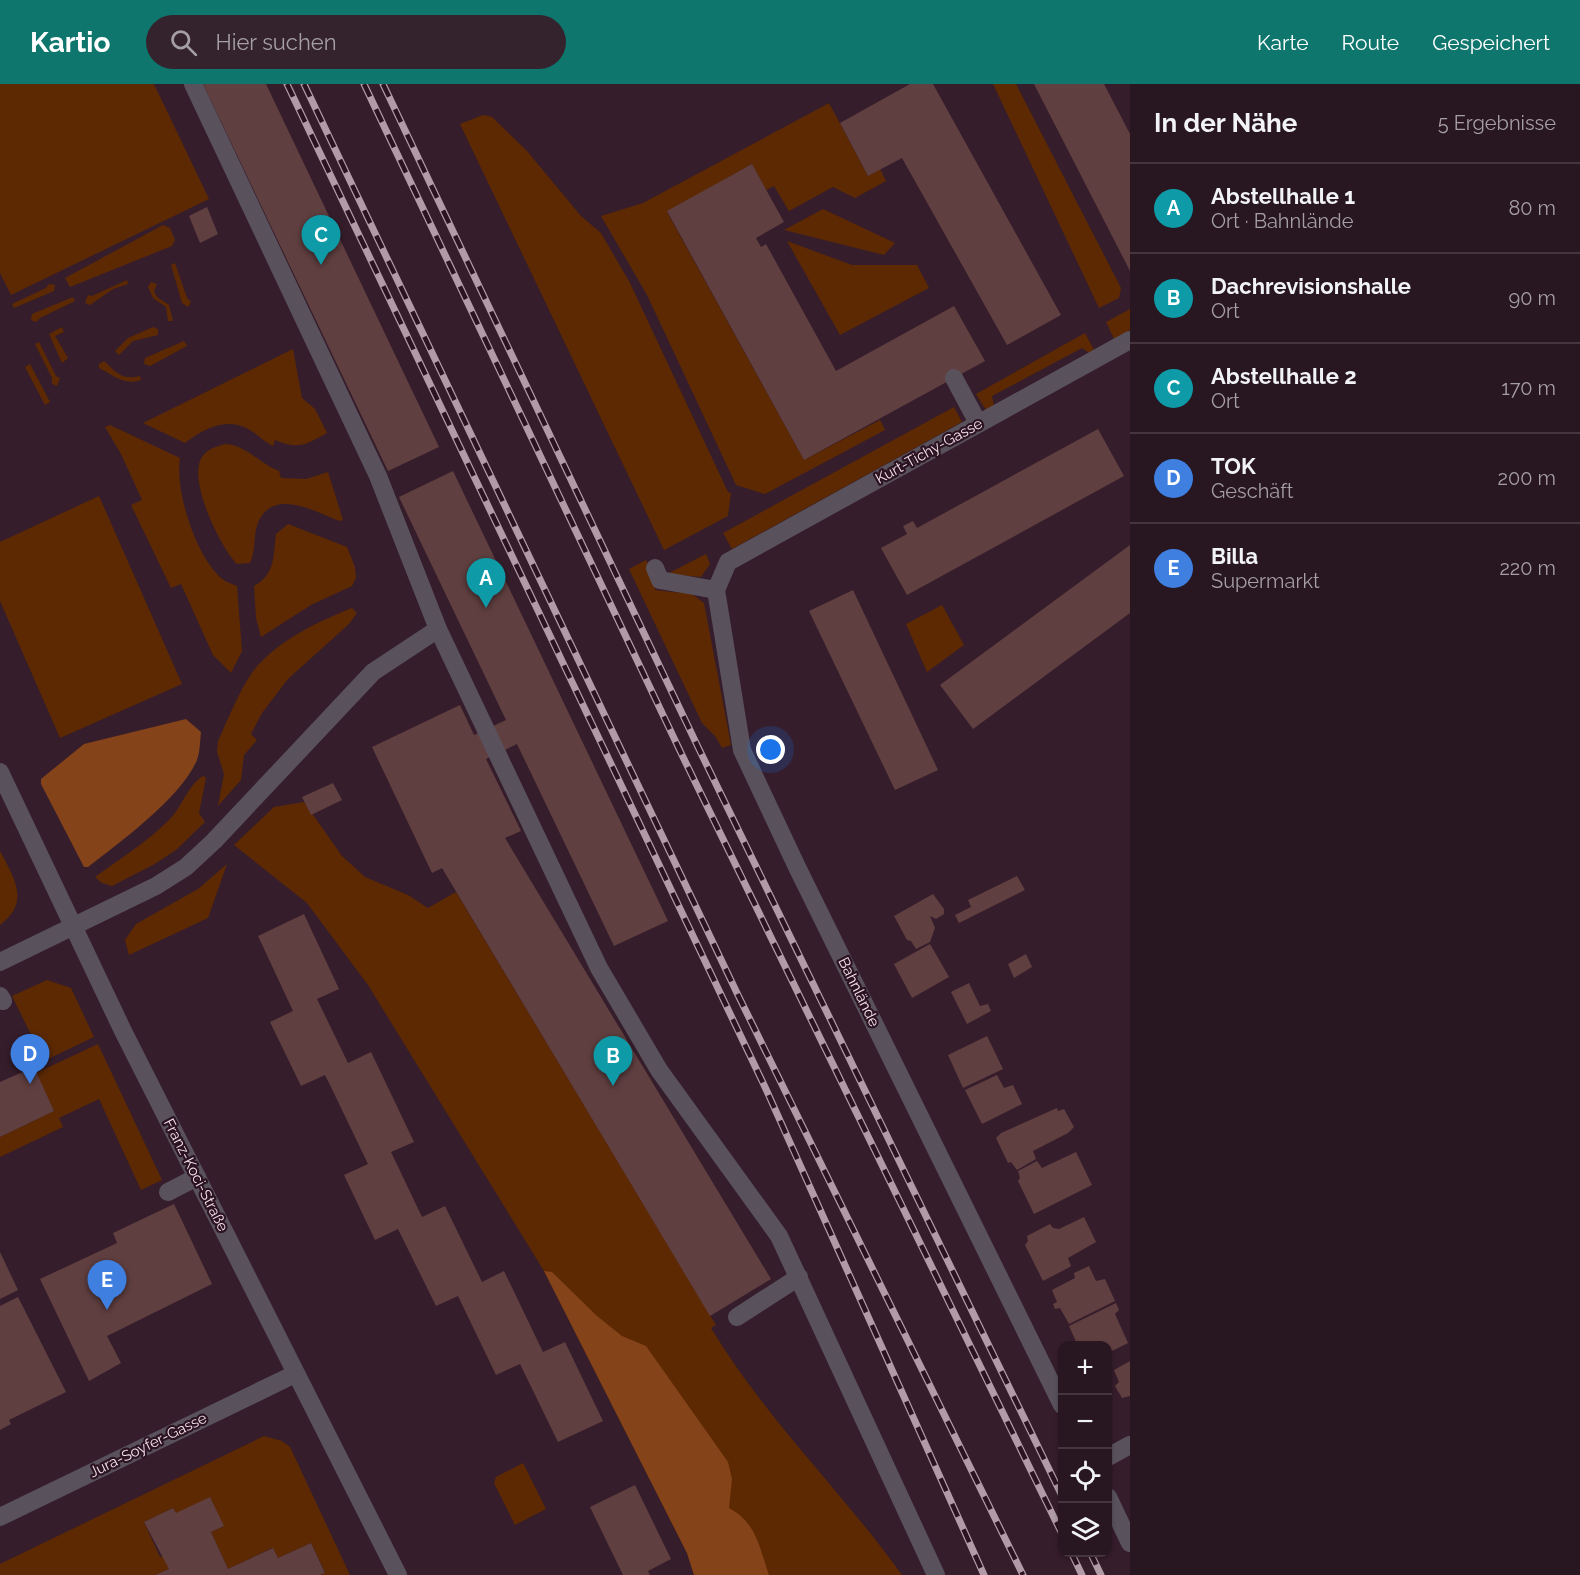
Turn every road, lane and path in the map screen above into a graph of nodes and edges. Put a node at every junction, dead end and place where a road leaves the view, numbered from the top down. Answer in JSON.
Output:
{"nodes":[{"id":1,"x":193,"y":84,"type":"edge"},
{"id":2,"x":1130,"y":340,"type":"edge"},
{"id":3,"x":954,"y":378,"type":"dead end"},
{"id":4,"x":978,"y":423,"type":"junction"},
{"id":5,"x":655,"y":568,"type":"dead end"},
{"id":6,"x":716,"y":590,"type":"junction"},
{"id":7,"x":438,"y":629,"type":"junction"},
{"id":8,"x":0,"y":772,"type":"edge"},
{"id":9,"x":72,"y":928,"type":"junction"},
{"id":10,"x":0,"y":962,"type":"edge"},
{"id":11,"x":197,"y":1177,"type":"junction"},
{"id":12,"x":168,"y":1192,"type":"dead end"},
{"id":13,"x":799,"y":1277,"type":"junction"},
{"id":14,"x":737,"y":1317,"type":"dead end"},
{"id":15,"x":295,"y":1374,"type":"junction"},
{"id":16,"x":1058,"y":1397,"type":"edge"},
{"id":17,"x":1130,"y":1445,"type":"edge"},
{"id":18,"x":1112,"y":1454,"type":"edge"},
{"id":19,"x":1110,"y":1503,"type":"edge"},
{"id":20,"x":0,"y":1517,"type":"edge"},
{"id":21,"x":1130,"y":1544,"type":"edge"},
{"id":22,"x":398,"y":1575,"type":"edge"},
{"id":23,"x":936,"y":1575,"type":"edge"}],
"edges":[{"from":1,"to":7,"type":"street"},
{"from":2,"to":4,"type":"street","name":"Kurt-Tichy-Gasse"},
{"from":3,"to":4,"type":"street"},
{"from":4,"to":6,"type":"street","name":"Kurt-Tichy-Gasse"},
{"from":5,"to":6,"type":"street"},
{"from":6,"to":16,"type":"street","name":"Bahnlände"},
{"from":7,"to":9,"type":"street"},
{"from":7,"to":13,"type":"street"},
{"from":8,"to":9,"type":"street","name":"Franz-Koci-Straße"},
{"from":9,"to":10,"type":"street"},
{"from":9,"to":11,"type":"street","name":"Franz-Koci-Straße"},
{"from":11,"to":12,"type":"street"},
{"from":11,"to":15,"type":"street","name":"Franz-Koci-Straße"},
{"from":13,"to":14,"type":"street"},
{"from":13,"to":23,"type":"street"},
{"from":15,"to":20,"type":"street","name":"Jura-Soyfer-Gasse"},
{"from":15,"to":22,"type":"street","name":"Franz-Koci-Straße"},
{"from":17,"to":18,"type":"street"},
{"from":19,"to":21,"type":"street"}]}
